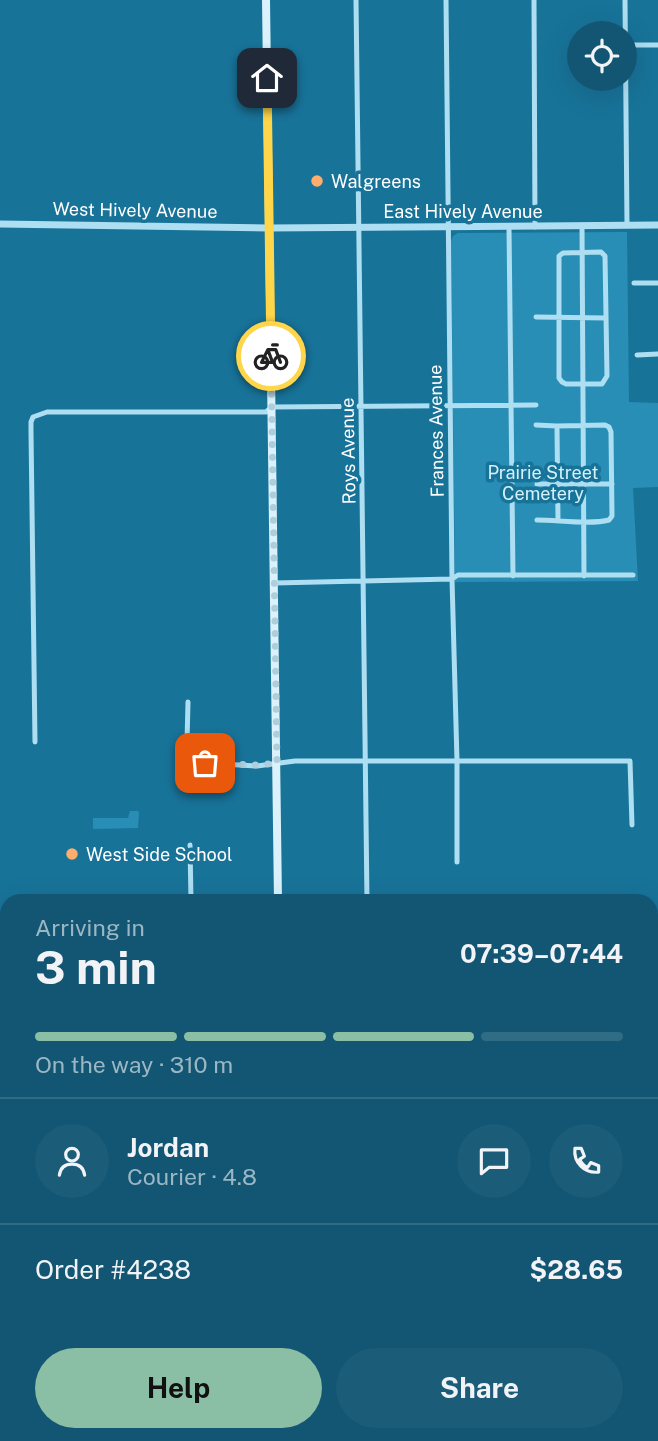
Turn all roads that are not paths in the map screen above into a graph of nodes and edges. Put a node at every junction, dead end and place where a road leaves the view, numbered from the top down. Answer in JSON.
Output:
{"nodes":[{"id":1,"x":266,"y":0,"type":"edge"},
{"id":2,"x":356,"y":0,"type":"edge"},
{"id":3,"x":446,"y":0,"type":"edge"},
{"id":4,"x":534,"y":0,"type":"edge"},
{"id":5,"x":625,"y":0,"type":"edge"},
{"id":6,"x":625,"y":21,"type":"edge"},
{"id":7,"x":658,"y":45,"type":"edge"},
{"id":8,"x":637,"y":46,"type":"edge"},
{"id":9,"x":626,"y":91,"type":"edge"},
{"id":10,"x":0,"y":224,"type":"edge"},
{"id":11,"x":582,"y":225,"type":"junction"},
{"id":12,"x":627,"y":225,"type":"junction"},
{"id":13,"x":658,"y":225,"type":"edge"},
{"id":14,"x":448,"y":226,"type":"junction"},
{"id":15,"x":509,"y":227,"type":"junction"},
{"id":16,"x":535,"y":227,"type":"junction"},
{"id":17,"x":269,"y":228,"type":"junction"},
{"id":18,"x":359,"y":228,"type":"junction"},
{"id":19,"x":582,"y":253,"type":"junction"},
{"id":20,"x":634,"y":283,"type":"dead end"},
{"id":21,"x":658,"y":283,"type":"edge"},
{"id":22,"x":536,"y":317,"type":"dead end"},
{"id":23,"x":560,"y":318,"type":"junction"},
{"id":24,"x":582,"y":318,"type":"junction"},
{"id":25,"x":606,"y":318,"type":"junction"},
{"id":26,"x":658,"y":354,"type":"edge"},
{"id":27,"x":637,"y":355,"type":"dead end"},
{"id":28,"x":583,"y":384,"type":"junction"},
{"id":29,"x":511,"y":404,"type":"junction"},
{"id":30,"x":450,"y":405,"type":"junction"},
{"id":31,"x":536,"y":405,"type":"dead end"},
{"id":32,"x":362,"y":406,"type":"junction"},
{"id":33,"x":272,"y":407,"type":"junction"},
{"id":34,"x":536,"y":425,"type":"dead end"},
{"id":35,"x":557,"y":426,"type":"junction"},
{"id":36,"x":583,"y":426,"type":"junction"},
{"id":37,"x":537,"y":484,"type":"dead end"},
{"id":38,"x":558,"y":484,"type":"junction"},
{"id":39,"x":611,"y":484,"type":"junction"},
{"id":40,"x":584,"y":485,"type":"junction"},
{"id":41,"x":537,"y":520,"type":"dead end"},
{"id":42,"x":558,"y":520,"type":"junction"},
{"id":43,"x":584,"y":521,"type":"junction"},
{"id":44,"x":633,"y":575,"type":"dead end"},
{"id":45,"x":513,"y":576,"type":"junction"},
{"id":46,"x":584,"y":576,"type":"junction"},
{"id":47,"x":452,"y":579,"type":"junction"},
{"id":48,"x":363,"y":582,"type":"junction"},
{"id":49,"x":274,"y":583,"type":"junction"},
{"id":50,"x":188,"y":702,"type":"dead end"},
{"id":51,"x":35,"y":742,"type":"dead end"},
{"id":52,"x":366,"y":761,"type":"junction"},
{"id":53,"x":457,"y":761,"type":"junction"},
{"id":54,"x":277,"y":763,"type":"junction"},
{"id":55,"x":632,"y":825,"type":"dead end"},
{"id":56,"x":190,"y":845,"type":"dead end"},
{"id":57,"x":457,"y":862,"type":"dead end"},
{"id":58,"x":191,"y":894,"type":"edge"},
{"id":59,"x":278,"y":894,"type":"edge"},
{"id":60,"x":367,"y":894,"type":"edge"}],
"edges":[{"from":1,"to":17,"type":"main road"},
{"from":2,"to":18,"type":"street","name":"Roys Avenue"},
{"from":3,"to":14,"type":"street","name":"Frances Avenue"},
{"from":4,"to":16,"type":"street"},
{"from":5,"to":6,"type":"street"},
{"from":7,"to":8,"type":"street"},
{"from":9,"to":12,"type":"street"},
{"from":10,"to":17,"type":"street","name":"West Hively Avenue"},
{"from":11,"to":12,"type":"street","name":"East Hively Avenue"},
{"from":11,"to":16,"type":"street","name":"East Hively Avenue"},
{"from":11,"to":19,"type":"street"},
{"from":12,"to":13,"type":"street","name":"East Hively Avenue"},
{"from":14,"to":15,"type":"street","name":"East Hively Avenue"},
{"from":14,"to":18,"type":"street","name":"East Hively Avenue"},
{"from":14,"to":30,"type":"street","name":"Frances Avenue"},
{"from":15,"to":16,"type":"street","name":"East Hively Avenue"},
{"from":15,"to":29,"type":"street"},
{"from":17,"to":18,"type":"street","name":"East Hively Avenue"},
{"from":17,"to":33,"type":"main road"},
{"from":18,"to":32,"type":"street","name":"Roys Avenue"},
{"from":19,"to":23,"type":"street"},
{"from":19,"to":24,"type":"street"},
{"from":19,"to":25,"type":"street"},
{"from":20,"to":21,"type":"street"},
{"from":22,"to":23,"type":"street"},
{"from":23,"to":24,"type":"street"},
{"from":23,"to":28,"type":"street"},
{"from":24,"to":25,"type":"street"},
{"from":24,"to":28,"type":"street"},
{"from":25,"to":28,"type":"street"},
{"from":26,"to":27,"type":"street"},
{"from":28,"to":36,"type":"street"},
{"from":29,"to":30,"type":"street"},
{"from":29,"to":31,"type":"street"},
{"from":29,"to":45,"type":"street"},
{"from":30,"to":32,"type":"street"},
{"from":30,"to":47,"type":"street","name":"Frances Avenue"},
{"from":32,"to":33,"type":"street"},
{"from":32,"to":48,"type":"street","name":"Roys Avenue"},
{"from":33,"to":49,"type":"main road"},
{"from":33,"to":51,"type":"street"},
{"from":34,"to":35,"type":"street"},
{"from":35,"to":36,"type":"street"},
{"from":35,"to":38,"type":"street"},
{"from":36,"to":39,"type":"street"},
{"from":36,"to":40,"type":"street"},
{"from":37,"to":38,"type":"street"},
{"from":38,"to":40,"type":"street"},
{"from":38,"to":42,"type":"street"},
{"from":39,"to":40,"type":"street"},
{"from":39,"to":43,"type":"street"},
{"from":40,"to":43,"type":"street"},
{"from":41,"to":42,"type":"street"},
{"from":42,"to":43,"type":"street"},
{"from":43,"to":46,"type":"street"},
{"from":44,"to":46,"type":"street"},
{"from":45,"to":46,"type":"street"},
{"from":45,"to":47,"type":"street"},
{"from":47,"to":48,"type":"street"},
{"from":47,"to":53,"type":"street","name":"Frances Avenue"},
{"from":48,"to":49,"type":"street"},
{"from":48,"to":52,"type":"street","name":"Roys Avenue"},
{"from":49,"to":54,"type":"main road"},
{"from":50,"to":54,"type":"street"},
{"from":52,"to":53,"type":"street"},
{"from":52,"to":54,"type":"street"},
{"from":52,"to":60,"type":"street","name":"Roys Avenue"},
{"from":53,"to":55,"type":"street"},
{"from":53,"to":57,"type":"street","name":"Frances Avenue"},
{"from":54,"to":59,"type":"main road"},
{"from":56,"to":58,"type":"street"}]}
